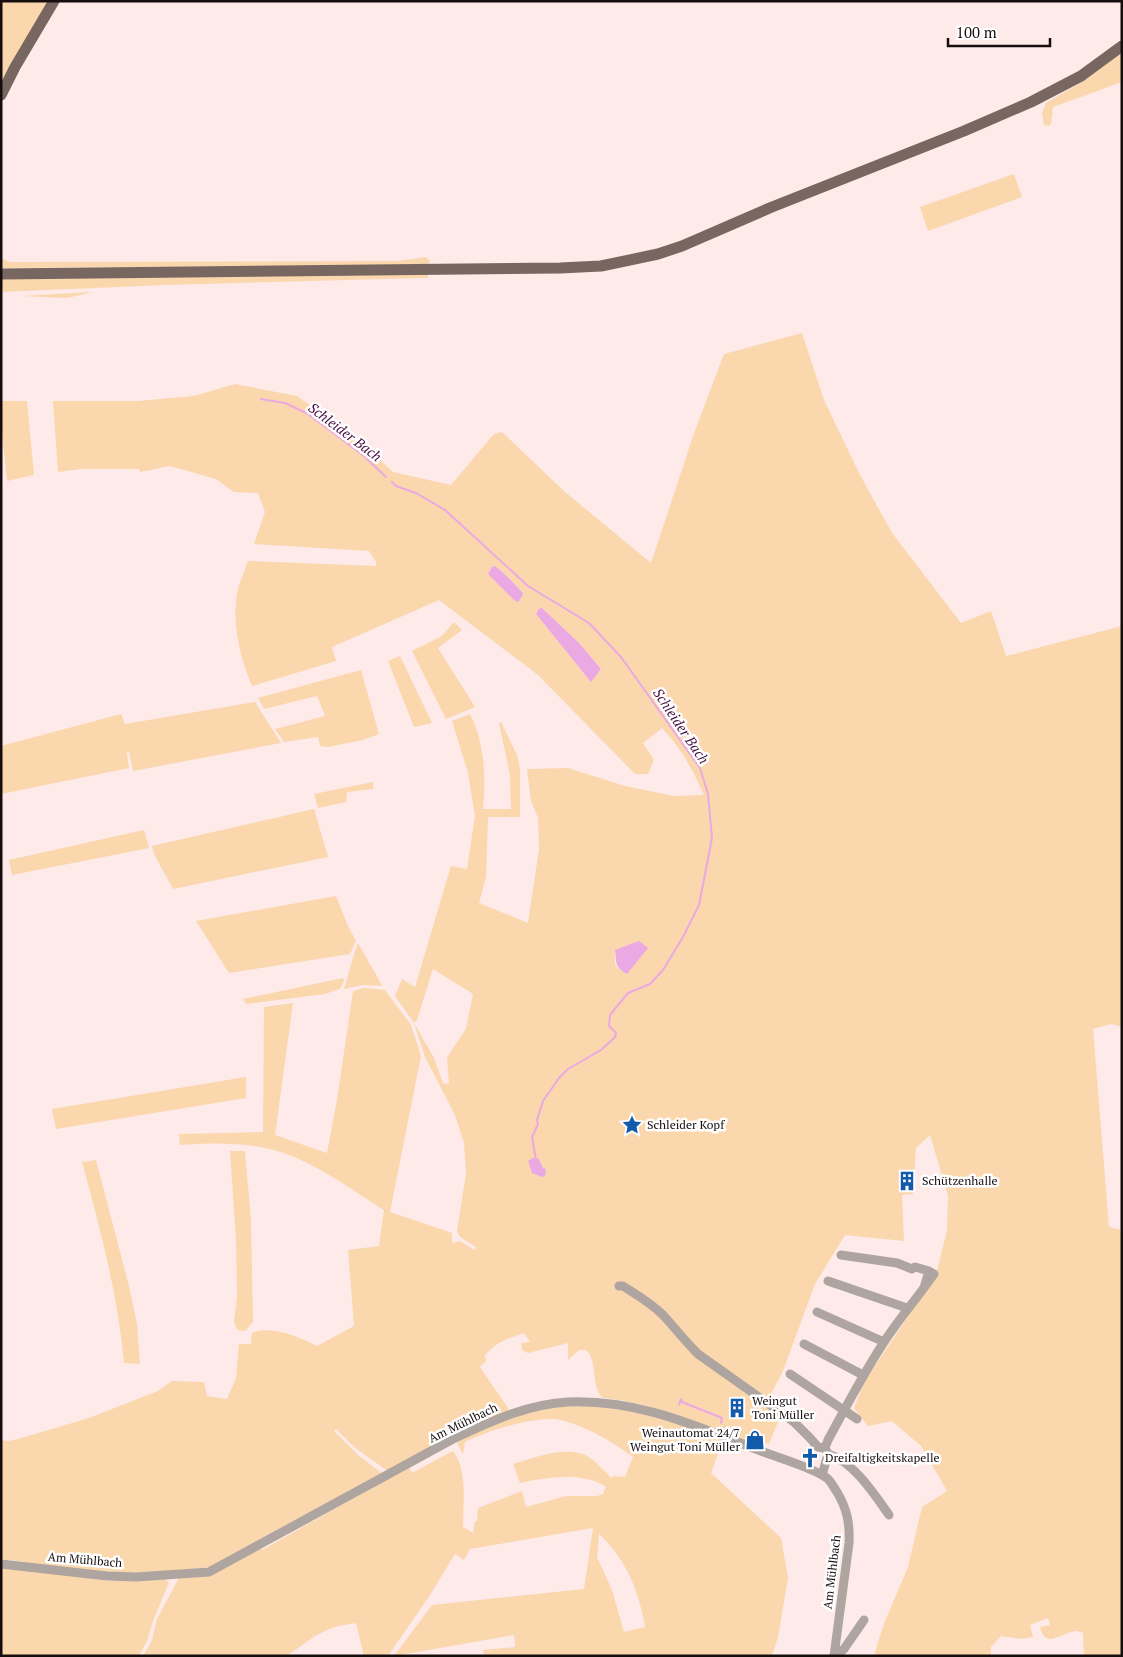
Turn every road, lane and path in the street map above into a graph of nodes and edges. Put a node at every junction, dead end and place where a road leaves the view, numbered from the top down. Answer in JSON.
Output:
{"nodes":[{"id":1,"x":54,"y":1,"type":"edge"},
{"id":2,"x":1122,"y":46,"type":"edge"},
{"id":3,"x":1,"y":95,"type":"edge"},
{"id":4,"x":1,"y":274,"type":"edge"},
{"id":5,"x":841,"y":1254,"type":"dead end"},
{"id":6,"x":828,"y":1281,"type":"dead end"},
{"id":7,"x":619,"y":1286,"type":"dead end"},
{"id":8,"x":908,"y":1308,"type":"junction"},
{"id":9,"x":817,"y":1312,"type":"dead end"},
{"id":10,"x":884,"y":1342,"type":"junction"},
{"id":11,"x":804,"y":1344,"type":"dead end"},
{"id":12,"x":790,"y":1374,"type":"dead end"},
{"id":13,"x":863,"y":1375,"type":"junction"},
{"id":14,"x":844,"y":1410,"type":"junction"},
{"id":15,"x":857,"y":1419,"type":"dead end"},
{"id":16,"x":827,"y":1451,"type":"junction"},
{"id":17,"x":822,"y":1475,"type":"junction"},
{"id":18,"x":889,"y":1515,"type":"dead end"},
{"id":19,"x":1,"y":1564,"type":"edge"},
{"id":20,"x":864,"y":1620,"type":"dead end"},
{"id":21,"x":835,"y":1656,"type":"edge"}],
"edges":[{"from":1,"to":3,"type":"main road"},
{"from":2,"to":4,"type":"main road"},
{"from":5,"to":8,"type":"street"},
{"from":6,"to":8,"type":"street"},
{"from":7,"to":16,"type":"street"},
{"from":8,"to":10,"type":"street"},
{"from":9,"to":10,"type":"street"},
{"from":10,"to":13,"type":"street"},
{"from":11,"to":13,"type":"street"},
{"from":12,"to":14,"type":"street"},
{"from":13,"to":14,"type":"street"},
{"from":14,"to":15,"type":"street"},
{"from":14,"to":16,"type":"street"},
{"from":16,"to":17,"type":"street"},
{"from":16,"to":18,"type":"street"},
{"from":17,"to":19,"type":"street","name":"Am Mühlbach"},
{"from":17,"to":21,"type":"street","name":"Am Mühlbach"},
{"from":20,"to":21,"type":"street","name":"Am Mühlbach"}]}
